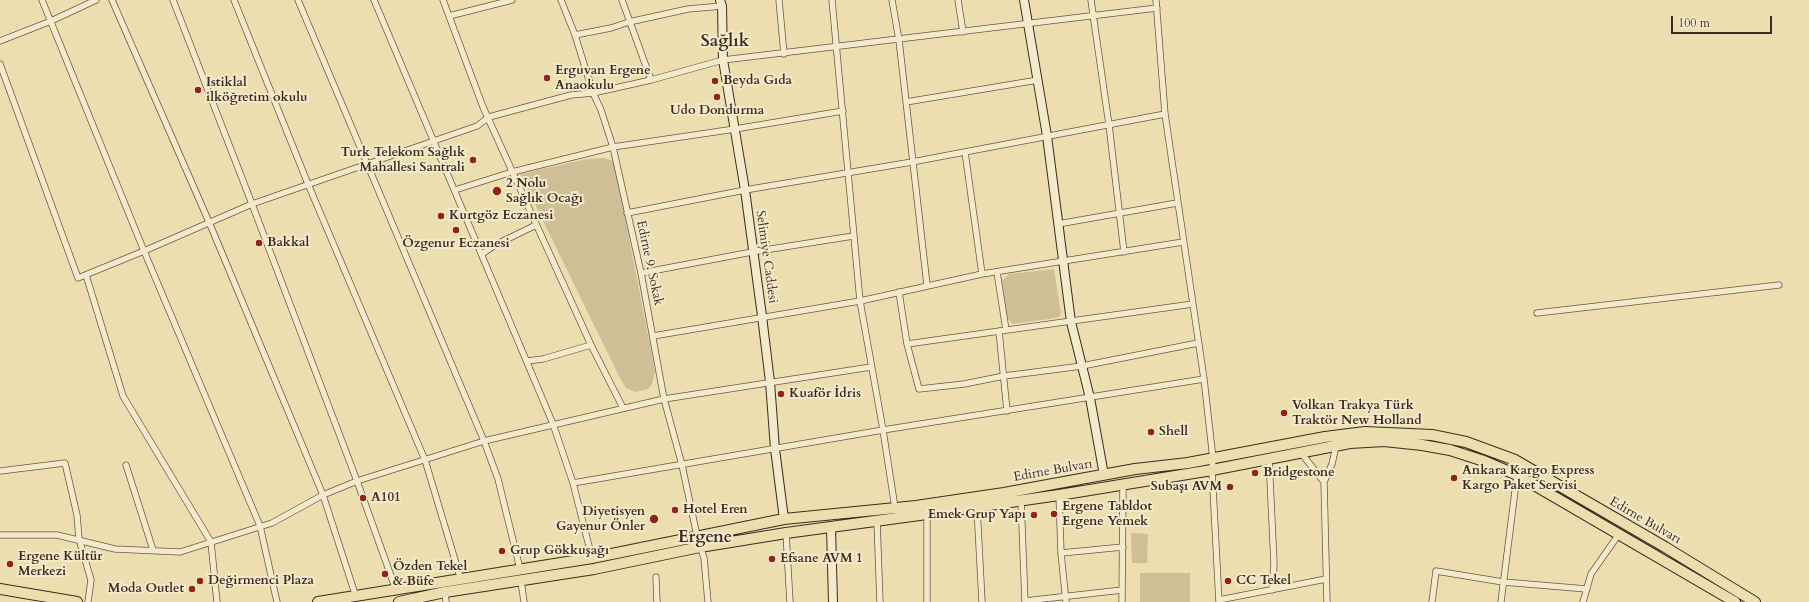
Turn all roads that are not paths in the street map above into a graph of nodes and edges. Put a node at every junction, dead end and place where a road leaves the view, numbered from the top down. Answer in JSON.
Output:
{"nodes":[{"id":1,"x":42,"y":0,"type":"edge"},
{"id":2,"x":96,"y":0,"type":"edge"},
{"id":3,"x":112,"y":0,"type":"edge"},
{"id":4,"x":173,"y":0,"type":"edge"},
{"id":5,"x":234,"y":0,"type":"edge"},
{"id":6,"x":298,"y":0,"type":"edge"},
{"id":7,"x":374,"y":0,"type":"edge"},
{"id":8,"x":443,"y":0,"type":"edge"},
{"id":9,"x":512,"y":0,"type":"edge"},
{"id":10,"x":561,"y":0,"type":"edge"},
{"id":11,"x":622,"y":0,"type":"edge"},
{"id":12,"x":779,"y":0,"type":"edge"},
{"id":13,"x":832,"y":0,"type":"edge"},
{"id":14,"x":892,"y":0,"type":"edge"},
{"id":15,"x":958,"y":0,"type":"edge"},
{"id":16,"x":1024,"y":0,"type":"edge"},
{"id":17,"x":1091,"y":0,"type":"edge"},
{"id":18,"x":1156,"y":0,"type":"edge"},
{"id":19,"x":721,"y":3,"type":"edge"},
{"id":20,"x":1157,"y":8,"type":"junction"},
{"id":21,"x":449,"y":16,"type":"junction"},
{"id":22,"x":1093,"y":16,"type":"junction"},
{"id":23,"x":51,"y":21,"type":"junction"},
{"id":24,"x":629,"y":22,"type":"junction"},
{"id":25,"x":1028,"y":24,"type":"junction"},
{"id":26,"x":963,"y":32,"type":"junction"},
{"id":27,"x":575,"y":35,"type":"junction"},
{"id":28,"x":899,"y":40,"type":"junction"},
{"id":29,"x":0,"y":41,"type":"edge"},
{"id":30,"x":836,"y":46,"type":"junction"},
{"id":31,"x":784,"y":54,"type":"junction"},
{"id":32,"x":723,"y":60,"type":"junction"},
{"id":33,"x":0,"y":64,"type":"edge"},
{"id":34,"x":651,"y":80,"type":"junction"},
{"id":35,"x":1038,"y":80,"type":"junction"},
{"id":36,"x":593,"y":93,"type":"junction"},
{"id":37,"x":906,"y":102,"type":"junction"},
{"id":38,"x":843,"y":110,"type":"junction"},
{"id":39,"x":1165,"y":114,"type":"junction"},
{"id":40,"x":489,"y":117,"type":"junction"},
{"id":41,"x":1108,"y":125,"type":"junction"},
{"id":42,"x":735,"y":129,"type":"junction"},
{"id":43,"x":1047,"y":136,"type":"junction"},
{"id":44,"x":433,"y":140,"type":"junction"},
{"id":45,"x":613,"y":146,"type":"junction"},
{"id":46,"x":965,"y":152,"type":"junction"},
{"id":47,"x":912,"y":162,"type":"junction"},
{"id":48,"x":367,"y":164,"type":"junction"},
{"id":49,"x":512,"y":172,"type":"junction"},
{"id":50,"x":848,"y":174,"type":"junction"},
{"id":51,"x":308,"y":184,"type":"junction"},
{"id":52,"x":455,"y":190,"type":"junction"},
{"id":53,"x":745,"y":190,"type":"junction"},
{"id":54,"x":1177,"y":203,"type":"junction"},
{"id":55,"x":252,"y":204,"type":"junction"},
{"id":56,"x":627,"y":213,"type":"junction"},
{"id":57,"x":1118,"y":213,"type":"junction"},
{"id":58,"x":209,"y":222,"type":"junction"},
{"id":59,"x":1058,"y":224,"type":"junction"},
{"id":60,"x":536,"y":225,"type":"junction"},
{"id":61,"x":853,"y":236,"type":"junction"},
{"id":62,"x":1183,"y":242,"type":"junction"},
{"id":63,"x":144,"y":251,"type":"junction"},
{"id":64,"x":752,"y":252,"type":"junction"},
{"id":65,"x":1124,"y":252,"type":"junction"},
{"id":66,"x":482,"y":254,"type":"junction"},
{"id":67,"x":1062,"y":261,"type":"junction"},
{"id":68,"x":997,"y":272,"type":"junction"},
{"id":69,"x":640,"y":273,"type":"junction"},
{"id":70,"x":982,"y":274,"type":"junction"},
{"id":71,"x":86,"y":275,"type":"junction"},
{"id":72,"x":927,"y":285,"type":"junction"},
{"id":73,"x":1779,"y":285,"type":"dead end"},
{"id":74,"x":899,"y":292,"type":"junction"},
{"id":75,"x":860,"y":301,"type":"junction"},
{"id":76,"x":1193,"y":304,"type":"junction"},
{"id":77,"x":1537,"y":313,"type":"dead end"},
{"id":78,"x":762,"y":316,"type":"junction"},
{"id":79,"x":1071,"y":322,"type":"junction"},
{"id":80,"x":1006,"y":330,"type":"junction"},
{"id":81,"x":999,"y":331,"type":"junction"},
{"id":82,"x":653,"y":336,"type":"junction"},
{"id":83,"x":1198,"y":343,"type":"junction"},
{"id":84,"x":907,"y":344,"type":"junction"},
{"id":85,"x":591,"y":346,"type":"junction"},
{"id":86,"x":527,"y":361,"type":"junction"},
{"id":87,"x":1082,"y":366,"type":"junction"},
{"id":88,"x":871,"y":367,"type":"junction"},
{"id":89,"x":1004,"y":376,"type":"junction"},
{"id":90,"x":1204,"y":379,"type":"junction"},
{"id":91,"x":770,"y":382,"type":"junction"},
{"id":92,"x":1090,"y":398,"type":"junction"},
{"id":93,"x":664,"y":399,"type":"junction"},
{"id":94,"x":623,"y":408,"type":"junction"},
{"id":95,"x":1006,"y":411,"type":"junction"},
{"id":96,"x":554,"y":424,"type":"junction"},
{"id":97,"x":883,"y":430,"type":"junction"},
{"id":98,"x":484,"y":441,"type":"junction"},
{"id":99,"x":1336,"y":446,"type":"junction"},
{"id":100,"x":774,"y":449,"type":"junction"},
{"id":101,"x":1301,"y":453,"type":"junction"},
{"id":102,"x":1269,"y":458,"type":"junction"},
{"id":103,"x":1213,"y":459,"type":"junction"},
{"id":104,"x":424,"y":460,"type":"junction"},
{"id":105,"x":126,"y":465,"type":"dead end"},
{"id":106,"x":682,"y":465,"type":"junction"},
{"id":107,"x":1212,"y":470,"type":"junction"},
{"id":108,"x":0,"y":471,"type":"edge"},
{"id":109,"x":1104,"y":475,"type":"junction"},
{"id":110,"x":1517,"y":475,"type":"junction"},
{"id":111,"x":357,"y":481,"type":"junction"},
{"id":112,"x":573,"y":482,"type":"junction"},
{"id":113,"x":1324,"y":482,"type":"junction"},
{"id":114,"x":1124,"y":484,"type":"junction"},
{"id":115,"x":323,"y":495,"type":"junction"},
{"id":116,"x":1059,"y":495,"type":"junction"},
{"id":117,"x":1021,"y":500,"type":"junction"},
{"id":118,"x":977,"y":507,"type":"junction"},
{"id":119,"x":895,"y":508,"type":"junction"},
{"id":120,"x":927,"y":514,"type":"junction"},
{"id":121,"x":784,"y":519,"type":"junction"},
{"id":122,"x":877,"y":521,"type":"junction"},
{"id":123,"x":260,"y":526,"type":"junction"},
{"id":124,"x":831,"y":527,"type":"junction"},
{"id":125,"x":786,"y":533,"type":"junction"},
{"id":126,"x":1619,"y":534,"type":"junction"},
{"id":127,"x":0,"y":535,"type":"edge"},
{"id":128,"x":697,"y":536,"type":"junction"},
{"id":129,"x":79,"y":539,"type":"junction"},
{"id":130,"x":210,"y":542,"type":"junction"},
{"id":131,"x":1123,"y":546,"type":"junction"},
{"id":132,"x":700,"y":547,"type":"junction"},
{"id":133,"x":152,"y":550,"type":"junction"},
{"id":134,"x":1061,"y":553,"type":"junction"},
{"id":135,"x":592,"y":558,"type":"junction"},
{"id":136,"x":520,"y":569,"type":"junction"},
{"id":137,"x":656,"y":577,"type":"dead end"},
{"id":138,"x":1326,"y":579,"type":"junction"},
{"id":139,"x":460,"y":580,"type":"junction"},
{"id":140,"x":521,"y":581,"type":"junction"},
{"id":141,"x":1503,"y":582,"type":"junction"},
{"id":142,"x":0,"y":589,"type":"edge"},
{"id":143,"x":1587,"y":589,"type":"junction"},
{"id":144,"x":396,"y":590,"type":"junction"},
{"id":145,"x":1122,"y":590,"type":"junction"},
{"id":146,"x":1272,"y":590,"type":"junction"},
{"id":147,"x":356,"y":597,"type":"junction"},
{"id":148,"x":445,"y":597,"type":"edge"},
{"id":149,"x":1066,"y":600,"type":"edge"},
{"id":150,"x":1025,"y":601,"type":"edge"},
{"id":151,"x":1219,"y":601,"type":"edge"},
{"id":152,"x":77,"y":602,"type":"edge"},
{"id":153,"x":88,"y":602,"type":"edge"},
{"id":154,"x":217,"y":602,"type":"edge"},
{"id":155,"x":277,"y":602,"type":"edge"},
{"id":156,"x":318,"y":602,"type":"edge"},
{"id":157,"x":404,"y":602,"type":"edge"},
{"id":158,"x":524,"y":602,"type":"edge"},
{"id":159,"x":657,"y":602,"type":"edge"},
{"id":160,"x":708,"y":602,"type":"edge"},
{"id":161,"x":790,"y":602,"type":"edge"},
{"id":162,"x":833,"y":602,"type":"edge"},
{"id":163,"x":880,"y":602,"type":"edge"},
{"id":164,"x":927,"y":602,"type":"edge"},
{"id":165,"x":982,"y":602,"type":"edge"},
{"id":166,"x":1122,"y":602,"type":"edge"},
{"id":167,"x":1326,"y":602,"type":"edge"},
{"id":168,"x":1432,"y":602,"type":"edge"},
{"id":169,"x":1501,"y":602,"type":"edge"},
{"id":170,"x":1583,"y":602,"type":"edge"},
{"id":171,"x":1735,"y":602,"type":"edge"},
{"id":172,"x":1755,"y":602,"type":"edge"}],
"edges":[{"from":1,"to":23,"type":"street"},
{"from":2,"to":23,"type":"street"},
{"from":3,"to":58,"type":"street"},
{"from":4,"to":55,"type":"street"},
{"from":5,"to":51,"type":"street"},
{"from":6,"to":48,"type":"street"},
{"from":7,"to":44,"type":"street"},
{"from":8,"to":21,"type":"street"},
{"from":9,"to":21,"type":"street"},
{"from":10,"to":27,"type":"street","name":"Edirne 9. Sokak"},
{"from":11,"to":24,"type":"street"},
{"from":12,"to":31,"type":"street"},
{"from":13,"to":30,"type":"street"},
{"from":14,"to":28,"type":"street"},
{"from":15,"to":26,"type":"street"},
{"from":16,"to":25,"type":"street"},
{"from":17,"to":22,"type":"street"},
{"from":18,"to":20,"type":"street"},
{"from":19,"to":24,"type":"street"},
{"from":19,"to":32,"type":"street","name":"Selimiye Caddesi"},
{"from":20,"to":22,"type":"street"},
{"from":20,"to":39,"type":"street"},
{"from":21,"to":40,"type":"street"},
{"from":22,"to":25,"type":"street"},
{"from":22,"to":41,"type":"street"},
{"from":23,"to":29,"type":"street"},
{"from":23,"to":63,"type":"street"},
{"from":24,"to":27,"type":"street"},
{"from":24,"to":34,"type":"street"},
{"from":25,"to":26,"type":"street"},
{"from":25,"to":35,"type":"street"},
{"from":26,"to":28,"type":"street"},
{"from":27,"to":36,"type":"street","name":"Edirne 9. Sokak"},
{"from":28,"to":30,"type":"street"},
{"from":28,"to":37,"type":"street"},
{"from":30,"to":31,"type":"street"},
{"from":30,"to":38,"type":"street"},
{"from":31,"to":32,"type":"street"},
{"from":32,"to":34,"type":"street"},
{"from":32,"to":42,"type":"street","name":"Selimiye Caddesi"},
{"from":33,"to":71,"type":"street"},
{"from":34,"to":36,"type":"street"},
{"from":35,"to":37,"type":"street"},
{"from":35,"to":43,"type":"street"},
{"from":36,"to":40,"type":"street"},
{"from":36,"to":45,"type":"street","name":"Edirne 9. Sokak"},
{"from":37,"to":47,"type":"street"},
{"from":38,"to":42,"type":"street"},
{"from":38,"to":50,"type":"street"},
{"from":39,"to":41,"type":"street"},
{"from":39,"to":54,"type":"street"},
{"from":40,"to":44,"type":"street"},
{"from":40,"to":49,"type":"street"},
{"from":41,"to":43,"type":"street"},
{"from":41,"to":57,"type":"street"},
{"from":42,"to":45,"type":"street"},
{"from":42,"to":53,"type":"street","name":"Selimiye Caddesi"},
{"from":43,"to":46,"type":"street"},
{"from":43,"to":59,"type":"street"},
{"from":44,"to":48,"type":"street"},
{"from":44,"to":52,"type":"street"},
{"from":45,"to":49,"type":"street"},
{"from":45,"to":56,"type":"street","name":"Edirne 9. Sokak"},
{"from":46,"to":47,"type":"street"},
{"from":46,"to":70,"type":"street"},
{"from":47,"to":50,"type":"street"},
{"from":47,"to":72,"type":"street"},
{"from":48,"to":51,"type":"street"},
{"from":48,"to":98,"type":"street"},
{"from":49,"to":52,"type":"street"},
{"from":49,"to":60,"type":"street"},
{"from":50,"to":53,"type":"street"},
{"from":50,"to":61,"type":"street"},
{"from":51,"to":55,"type":"street"},
{"from":51,"to":104,"type":"street"},
{"from":52,"to":66,"type":"street"},
{"from":53,"to":56,"type":"street"},
{"from":53,"to":64,"type":"street","name":"Selimiye Caddesi"},
{"from":54,"to":57,"type":"street"},
{"from":54,"to":62,"type":"street"},
{"from":55,"to":58,"type":"street"},
{"from":55,"to":111,"type":"street"},
{"from":56,"to":69,"type":"street","name":"Edirne 9. Sokak"},
{"from":57,"to":59,"type":"street"},
{"from":57,"to":65,"type":"street"},
{"from":58,"to":63,"type":"street"},
{"from":58,"to":115,"type":"street"},
{"from":59,"to":67,"type":"street"},
{"from":60,"to":66,"type":"street"},
{"from":60,"to":85,"type":"street"},
{"from":61,"to":64,"type":"street"},
{"from":61,"to":75,"type":"street"},
{"from":62,"to":65,"type":"street"},
{"from":62,"to":76,"type":"street"},
{"from":63,"to":71,"type":"street"},
{"from":63,"to":123,"type":"street"},
{"from":64,"to":69,"type":"street"},
{"from":64,"to":78,"type":"street","name":"Selimiye Caddesi"},
{"from":65,"to":67,"type":"street"},
{"from":66,"to":86,"type":"street"},
{"from":67,"to":68,"type":"street"},
{"from":67,"to":79,"type":"street"},
{"from":68,"to":70,"type":"street"},
{"from":68,"to":80,"type":"street"},
{"from":69,"to":82,"type":"street","name":"Edirne 9. Sokak"},
{"from":70,"to":72,"type":"street"},
{"from":71,"to":130,"type":"street"},
{"from":72,"to":74,"type":"street"},
{"from":73,"to":77,"type":"street"},
{"from":74,"to":75,"type":"street"},
{"from":74,"to":84,"type":"street"},
{"from":75,"to":78,"type":"street"},
{"from":75,"to":88,"type":"street"},
{"from":76,"to":79,"type":"street"},
{"from":76,"to":83,"type":"street"},
{"from":78,"to":82,"type":"street"},
{"from":78,"to":91,"type":"street","name":"Selimiye Caddesi"},
{"from":79,"to":80,"type":"street"},
{"from":79,"to":87,"type":"street"},
{"from":80,"to":81,"type":"street"},
{"from":81,"to":84,"type":"street"},
{"from":81,"to":89,"type":"street"},
{"from":82,"to":93,"type":"street","name":"Edirne 9. Sokak"},
{"from":83,"to":87,"type":"street"},
{"from":83,"to":90,"type":"street"},
{"from":84,"to":89,"type":"street"},
{"from":85,"to":86,"type":"street"},
{"from":85,"to":94,"type":"street"},
{"from":86,"to":96,"type":"street"},
{"from":87,"to":89,"type":"street"},
{"from":87,"to":92,"type":"street"},
{"from":88,"to":91,"type":"street"},
{"from":88,"to":97,"type":"street"},
{"from":89,"to":95,"type":"street"},
{"from":90,"to":92,"type":"street"},
{"from":90,"to":103,"type":"street"},
{"from":91,"to":93,"type":"street"},
{"from":91,"to":100,"type":"street","name":"Selimiye Caddesi"},
{"from":92,"to":95,"type":"street"},
{"from":92,"to":109,"type":"street"},
{"from":93,"to":94,"type":"street"},
{"from":93,"to":106,"type":"street","name":"Edirne 9. Sokak"},
{"from":94,"to":96,"type":"street"},
{"from":95,"to":97,"type":"street"},
{"from":96,"to":98,"type":"street"},
{"from":96,"to":112,"type":"street"},
{"from":97,"to":100,"type":"street"},
{"from":97,"to":119,"type":"street"},
{"from":98,"to":104,"type":"street"},
{"from":98,"to":136,"type":"street"},
{"from":99,"to":101,"type":"highway","name":"Edirne Bulvarı"},
{"from":99,"to":110,"type":"highway","name":"Edirne Bulvarı"},
{"from":99,"to":113,"type":"street"},
{"from":100,"to":106,"type":"street"},
{"from":100,"to":121,"type":"street","name":"Selimiye Caddesi"},
{"from":101,"to":102,"type":"highway","name":"Edirne Bulvarı"},
{"from":101,"to":113,"type":"street"},
{"from":102,"to":107,"type":"highway","name":"Edirne Bulvarı"},
{"from":102,"to":146,"type":"street"},
{"from":103,"to":107,"type":"street"},
{"from":103,"to":109,"type":"highway","name":"Edirne Bulvarı"},
{"from":103,"to":172,"type":"highway","name":"Edirne Bulvarı"},
{"from":104,"to":111,"type":"street"},
{"from":104,"to":139,"type":"street"},
{"from":105,"to":133,"type":"street"},
{"from":106,"to":112,"type":"street"},
{"from":106,"to":128,"type":"street","name":"Edirne 9. Sokak"},
{"from":107,"to":114,"type":"highway","name":"Edirne Bulvarı"},
{"from":107,"to":151,"type":"street"},
{"from":108,"to":129,"type":"street"},
{"from":109,"to":119,"type":"highway","name":"Edirne Bulvarı"},
{"from":110,"to":126,"type":"highway","name":"Edirne Bulvarı"},
{"from":110,"to":141,"type":"street"},
{"from":111,"to":115,"type":"street"},
{"from":111,"to":144,"type":"street"},
{"from":112,"to":135,"type":"street"},
{"from":113,"to":138,"type":"street"},
{"from":114,"to":116,"type":"highway","name":"Edirne Bulvarı"},
{"from":114,"to":131,"type":"street"},
{"from":115,"to":123,"type":"street"},
{"from":115,"to":147,"type":"street"},
{"from":116,"to":117,"type":"highway","name":"Edirne Bulvarı"},
{"from":116,"to":134,"type":"street"},
{"from":117,"to":118,"type":"highway","name":"Edirne Bulvarı"},
{"from":117,"to":150,"type":"street"},
{"from":118,"to":120,"type":"highway","name":"Edirne Bulvarı"},
{"from":118,"to":165,"type":"street"},
{"from":119,"to":121,"type":"highway","name":"Edirne Bulvarı"},
{"from":120,"to":122,"type":"highway","name":"Edirne Bulvarı"},
{"from":120,"to":164,"type":"street"},
{"from":121,"to":128,"type":"highway","name":"Edirne Bulvarı"},
{"from":122,"to":124,"type":"highway","name":"Edirne Bulvarı"},
{"from":122,"to":163,"type":"street"},
{"from":123,"to":130,"type":"street"},
{"from":123,"to":155,"type":"street"},
{"from":124,"to":125,"type":"highway","name":"Edirne Bulvarı"},
{"from":124,"to":162,"type":"street"},
{"from":125,"to":132,"type":"highway","name":"Edirne Bulvarı"},
{"from":125,"to":161,"type":"street"},
{"from":126,"to":143,"type":"street"},
{"from":126,"to":171,"type":"highway","name":"Edirne Bulvarı"},
{"from":127,"to":129,"type":"street"},
{"from":128,"to":132,"type":"street","name":"Edirne 9. Sokak"},
{"from":128,"to":135,"type":"highway","name":"Edirne Bulvarı"},
{"from":129,"to":133,"type":"street"},
{"from":129,"to":153,"type":"street"},
{"from":130,"to":133,"type":"street"},
{"from":130,"to":154,"type":"street"},
{"from":131,"to":134,"type":"street"},
{"from":131,"to":145,"type":"street"},
{"from":132,"to":140,"type":"highway","name":"Edirne Bulvarı"},
{"from":132,"to":160,"type":"street","name":"Edirne 9. Sokak"},
{"from":134,"to":149,"type":"street"},
{"from":135,"to":136,"type":"highway","name":"Edirne Bulvarı"},
{"from":136,"to":139,"type":"highway","name":"Edirne Bulvarı"},
{"from":137,"to":159,"type":"street"},
{"from":138,"to":146,"type":"street"},
{"from":138,"to":167,"type":"street"},
{"from":139,"to":144,"type":"highway","name":"Edirne Bulvarı"},
{"from":140,"to":148,"type":"highway","name":"Edirne Bulvarı"},
{"from":140,"to":158,"type":"street"},
{"from":141,"to":143,"type":"street"},
{"from":141,"to":168,"type":"street"},
{"from":141,"to":169,"type":"street"},
{"from":142,"to":152,"type":"highway"},
{"from":143,"to":170,"type":"street"},
{"from":144,"to":147,"type":"highway","name":"Edirne Bulvarı"},
{"from":145,"to":149,"type":"street"},
{"from":145,"to":166,"type":"street"},
{"from":146,"to":151,"type":"street"},
{"from":147,"to":156,"type":"highway","name":"Edirne Bulvarı"},
{"from":148,"to":157,"type":"highway","name":"Edirne Bulvarı"},
{"from":149,"to":150,"type":"street"}]}
